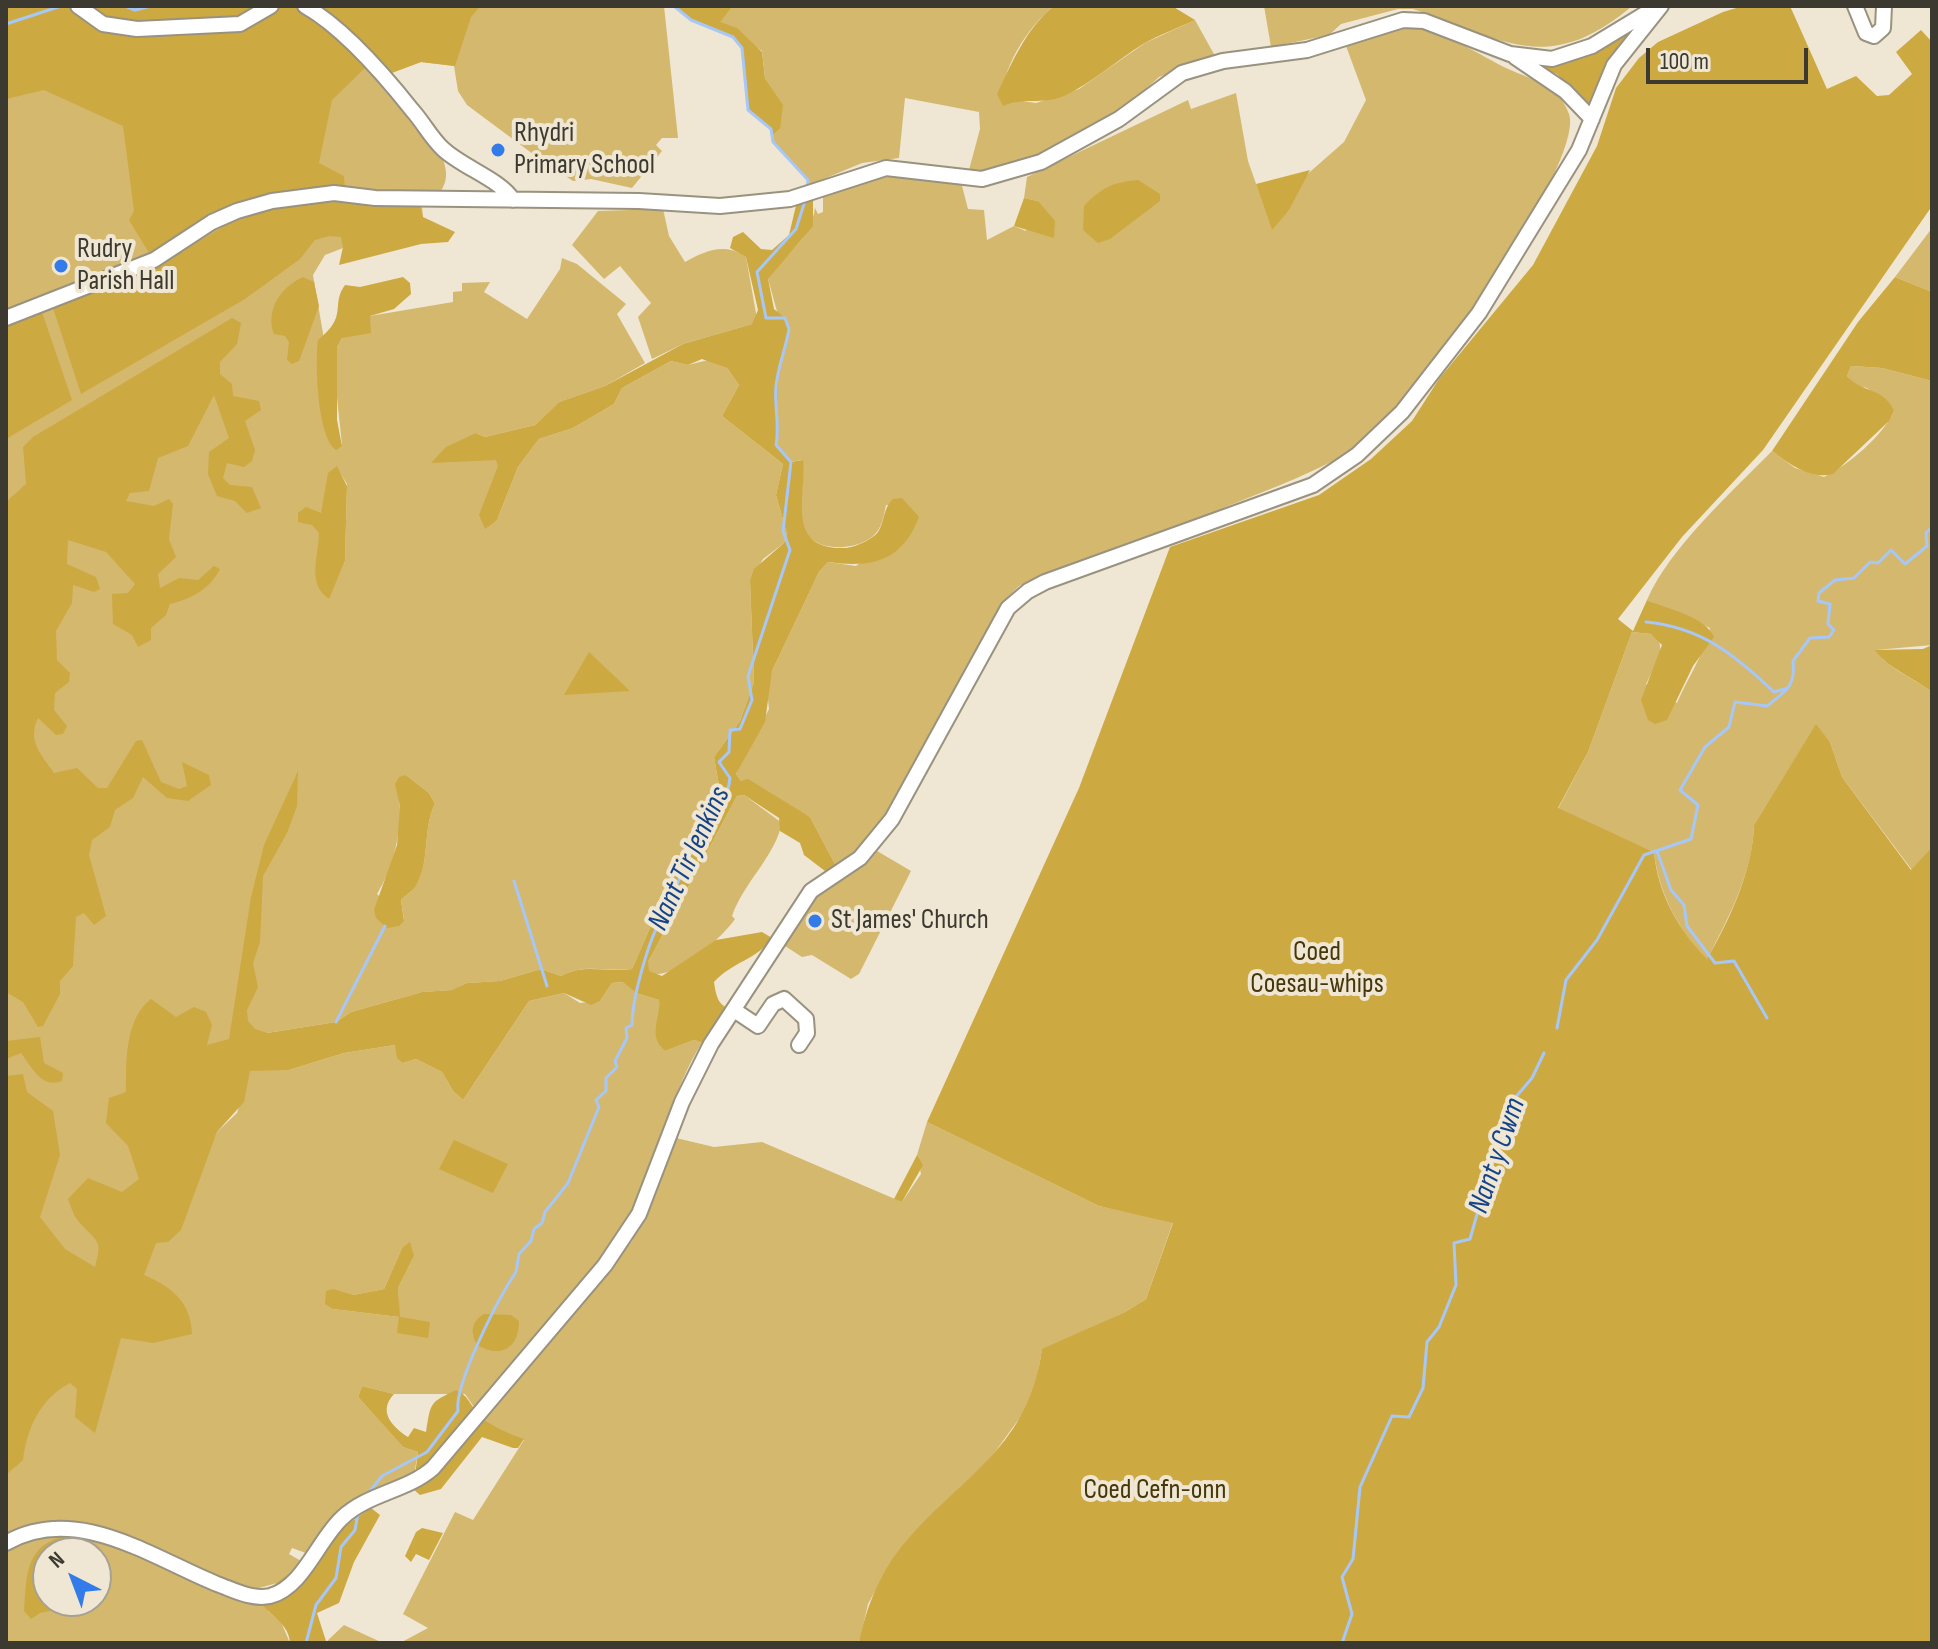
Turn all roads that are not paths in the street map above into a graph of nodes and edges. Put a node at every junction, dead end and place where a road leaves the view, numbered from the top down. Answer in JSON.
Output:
{"nodes":[{"id":1,"x":78,"y":6,"type":"edge"},
{"id":2,"x":271,"y":6,"type":"edge"},
{"id":3,"x":305,"y":6,"type":"edge"},
{"id":4,"x":1661,"y":6,"type":"edge"},
{"id":5,"x":1855,"y":6,"type":"edge"},
{"id":6,"x":1884,"y":6,"type":"edge"},
{"id":7,"x":1510,"y":54,"type":"junction"},
{"id":8,"x":1592,"y":119,"type":"junction"},
{"id":9,"x":513,"y":200,"type":"junction"},
{"id":10,"x":6,"y":318,"type":"edge"},
{"id":11,"x":734,"y":1010,"type":"junction"},
{"id":12,"x":799,"y":1045,"type":"dead end"},
{"id":13,"x":6,"y":1543,"type":"edge"}],
"edges":[{"from":1,"to":2,"type":"street"},
{"from":3,"to":9,"type":"street"},
{"from":4,"to":7,"type":"street"},
{"from":4,"to":8,"type":"street"},
{"from":5,"to":6,"type":"street"},
{"from":7,"to":8,"type":"street"},
{"from":7,"to":9,"type":"street"},
{"from":8,"to":11,"type":"street"},
{"from":9,"to":10,"type":"street"},
{"from":11,"to":12,"type":"street"},
{"from":11,"to":13,"type":"street"}]}
